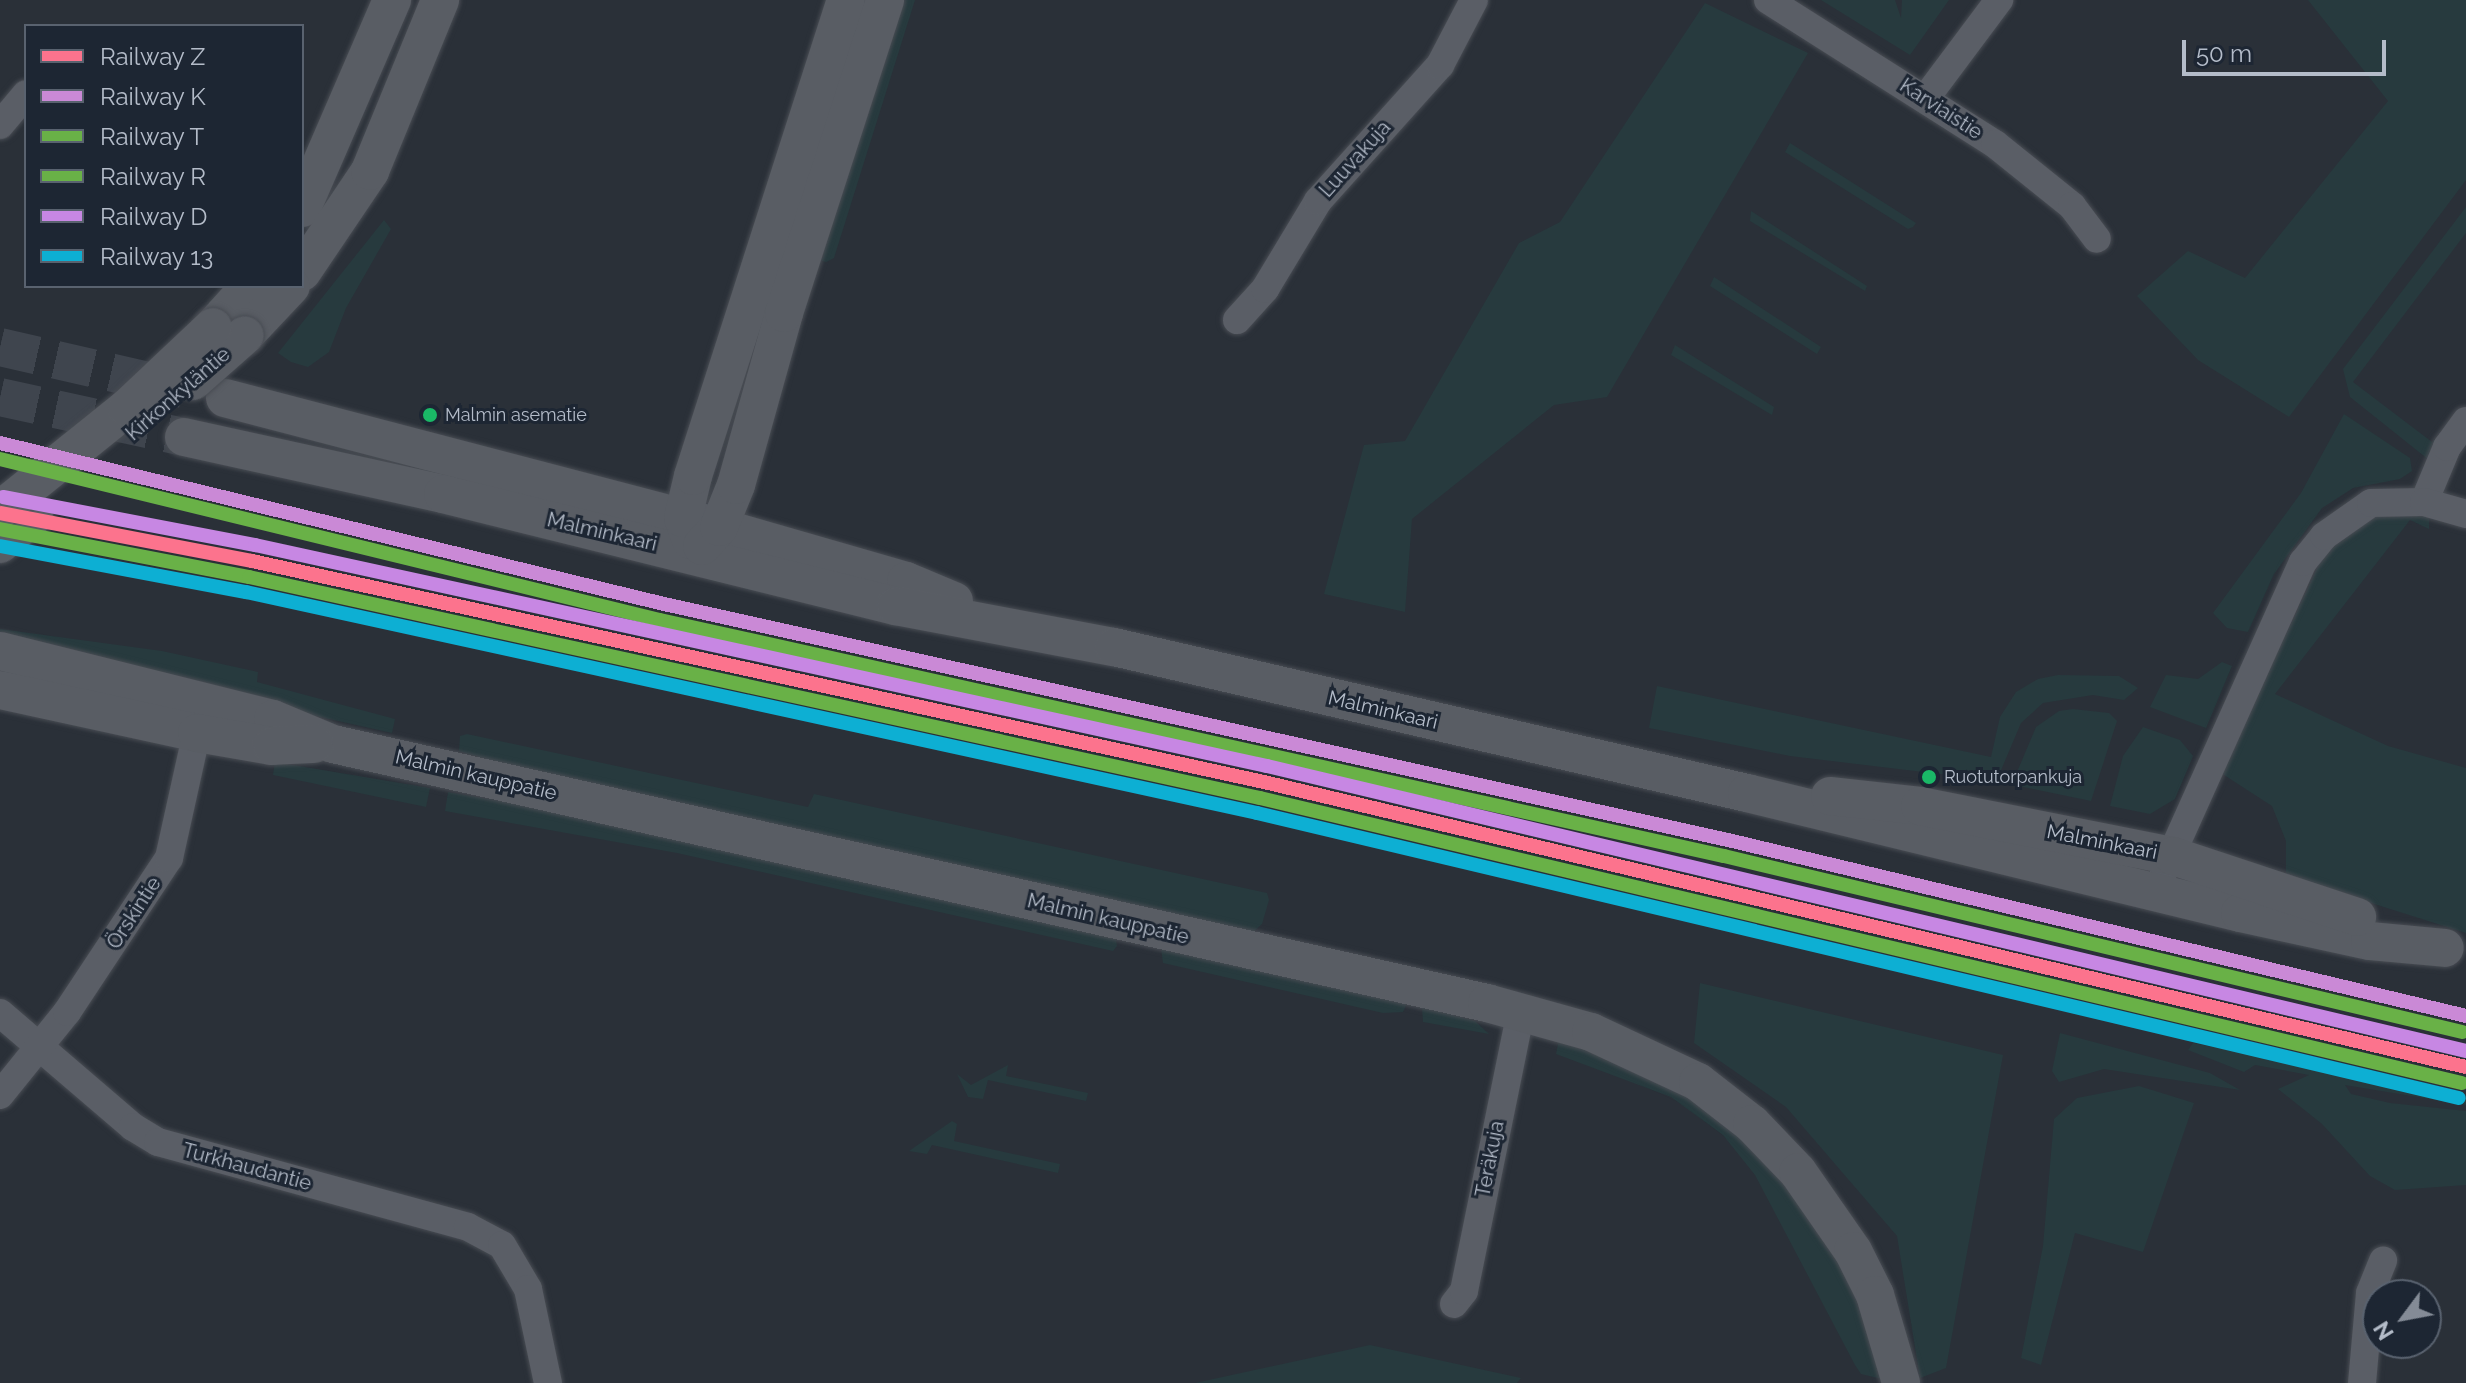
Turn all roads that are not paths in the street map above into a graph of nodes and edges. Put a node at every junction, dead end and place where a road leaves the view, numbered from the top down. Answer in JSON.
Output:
{"nodes":[{"id":1,"x":392,"y":0,"type":"edge"},
{"id":2,"x":440,"y":0,"type":"edge"},
{"id":3,"x":846,"y":0,"type":"edge"},
{"id":4,"x":885,"y":0,"type":"edge"},
{"id":5,"x":1474,"y":0,"type":"edge"},
{"id":6,"x":1768,"y":0,"type":"edge"},
{"id":7,"x":1999,"y":0,"type":"edge"},
{"id":8,"x":24,"y":96,"type":"edge"},
{"id":9,"x":1925,"y":99,"type":"junction"},
{"id":10,"x":0,"y":125,"type":"edge"},
{"id":11,"x":304,"y":203,"type":"edge"},
{"id":12,"x":2097,"y":239,"type":"dead end"},
{"id":13,"x":304,"y":269,"type":"edge"},
{"id":14,"x":249,"y":288,"type":"edge"},
{"id":15,"x":288,"y":288,"type":"edge"},
{"id":16,"x":1237,"y":320,"type":"dead end"},
{"id":17,"x":229,"y":331,"type":"junction"},
{"id":18,"x":225,"y":398,"type":"tunnel mouth"},
{"id":19,"x":2466,"y":421,"type":"edge"},
{"id":20,"x":184,"y":437,"type":"tunnel mouth"},
{"id":21,"x":2424,"y":502,"type":"junction"},
{"id":22,"x":0,"y":510,"type":"edge"},
{"id":23,"x":2466,"y":514,"type":"edge"},
{"id":24,"x":699,"y":533,"type":"junction"},
{"id":25,"x":0,"y":544,"type":"edge"},
{"id":26,"x":0,"y":651,"type":"edge"},
{"id":27,"x":0,"y":690,"type":"edge"},
{"id":28,"x":200,"y":718,"type":"junction"},
{"id":29,"x":1747,"y":793,"type":"junction"},
{"id":30,"x":2173,"y":856,"type":"junction"},
{"id":31,"x":2154,"y":888,"type":"junction"},
{"id":32,"x":2456,"y":950,"type":"edge"},
{"id":33,"x":1521,"y":1012,"type":"junction"},
{"id":34,"x":0,"y":1013,"type":"edge"},
{"id":35,"x":40,"y":1049,"type":"junction"},
{"id":36,"x":0,"y":1095,"type":"edge"},
{"id":37,"x":2383,"y":1260,"type":"dead end"},
{"id":38,"x":1454,"y":1304,"type":"dead end"},
{"id":39,"x":548,"y":1383,"type":"edge"},
{"id":40,"x":1901,"y":1383,"type":"edge"},
{"id":41,"x":2362,"y":1383,"type":"edge"}],
"edges":[{"from":1,"to":11,"type":"main road"},
{"from":2,"to":13,"type":"main road"},
{"from":3,"to":24,"type":"main road"},
{"from":4,"to":24,"type":"main road"},
{"from":5,"to":16,"type":"street","name":"Luuvakuja"},
{"from":6,"to":9,"type":"street","name":"Karviaistie"},
{"from":7,"to":9,"type":"street"},
{"from":8,"to":10,"type":"street"},
{"from":9,"to":12,"type":"street","name":"Karviaistie"},
{"from":14,"to":17,"type":"main road"},
{"from":15,"to":17,"type":"main road"},
{"from":17,"to":22,"type":"main road","name":"Kirkonkyläntie","bridge":true},
{"from":17,"to":25,"type":"main road","name":"Kirkonkyläntie","bridge":true},
{"from":18,"to":24,"type":"main road","name":"Malminkaari"},
{"from":19,"to":21,"type":"street"},
{"from":20,"to":24,"type":"main road","name":"Malminkaari"},
{"from":21,"to":23,"type":"street"},
{"from":21,"to":30,"type":"street"},
{"from":24,"to":29,"type":"main road","name":"Malminkaari"},
{"from":26,"to":28,"type":"main road","name":"Malmin kauppatie"},
{"from":27,"to":28,"type":"main road","name":"Malmin kauppatie"},
{"from":28,"to":33,"type":"main road","name":"Malmin kauppatie"},
{"from":28,"to":35,"type":"street","name":"Örskintie"},
{"from":29,"to":30,"type":"main road","name":"Malminkaari"},
{"from":29,"to":31,"type":"main road","name":"Malminkaari"},
{"from":30,"to":31,"type":"street"},
{"from":30,"to":32,"type":"main road","name":"Malminkaari"},
{"from":31,"to":32,"type":"main road","name":"Malminkaari"},
{"from":33,"to":38,"type":"street","name":"Teräkuja"},
{"from":33,"to":40,"type":"main road","name":"Malmin kauppatie"},
{"from":34,"to":35,"type":"street","name":"Turkhaudantie"},
{"from":35,"to":36,"type":"street","name":"Örskintie"},
{"from":35,"to":39,"type":"street","name":"Turkhaudantie"},
{"from":37,"to":41,"type":"street"}]}
